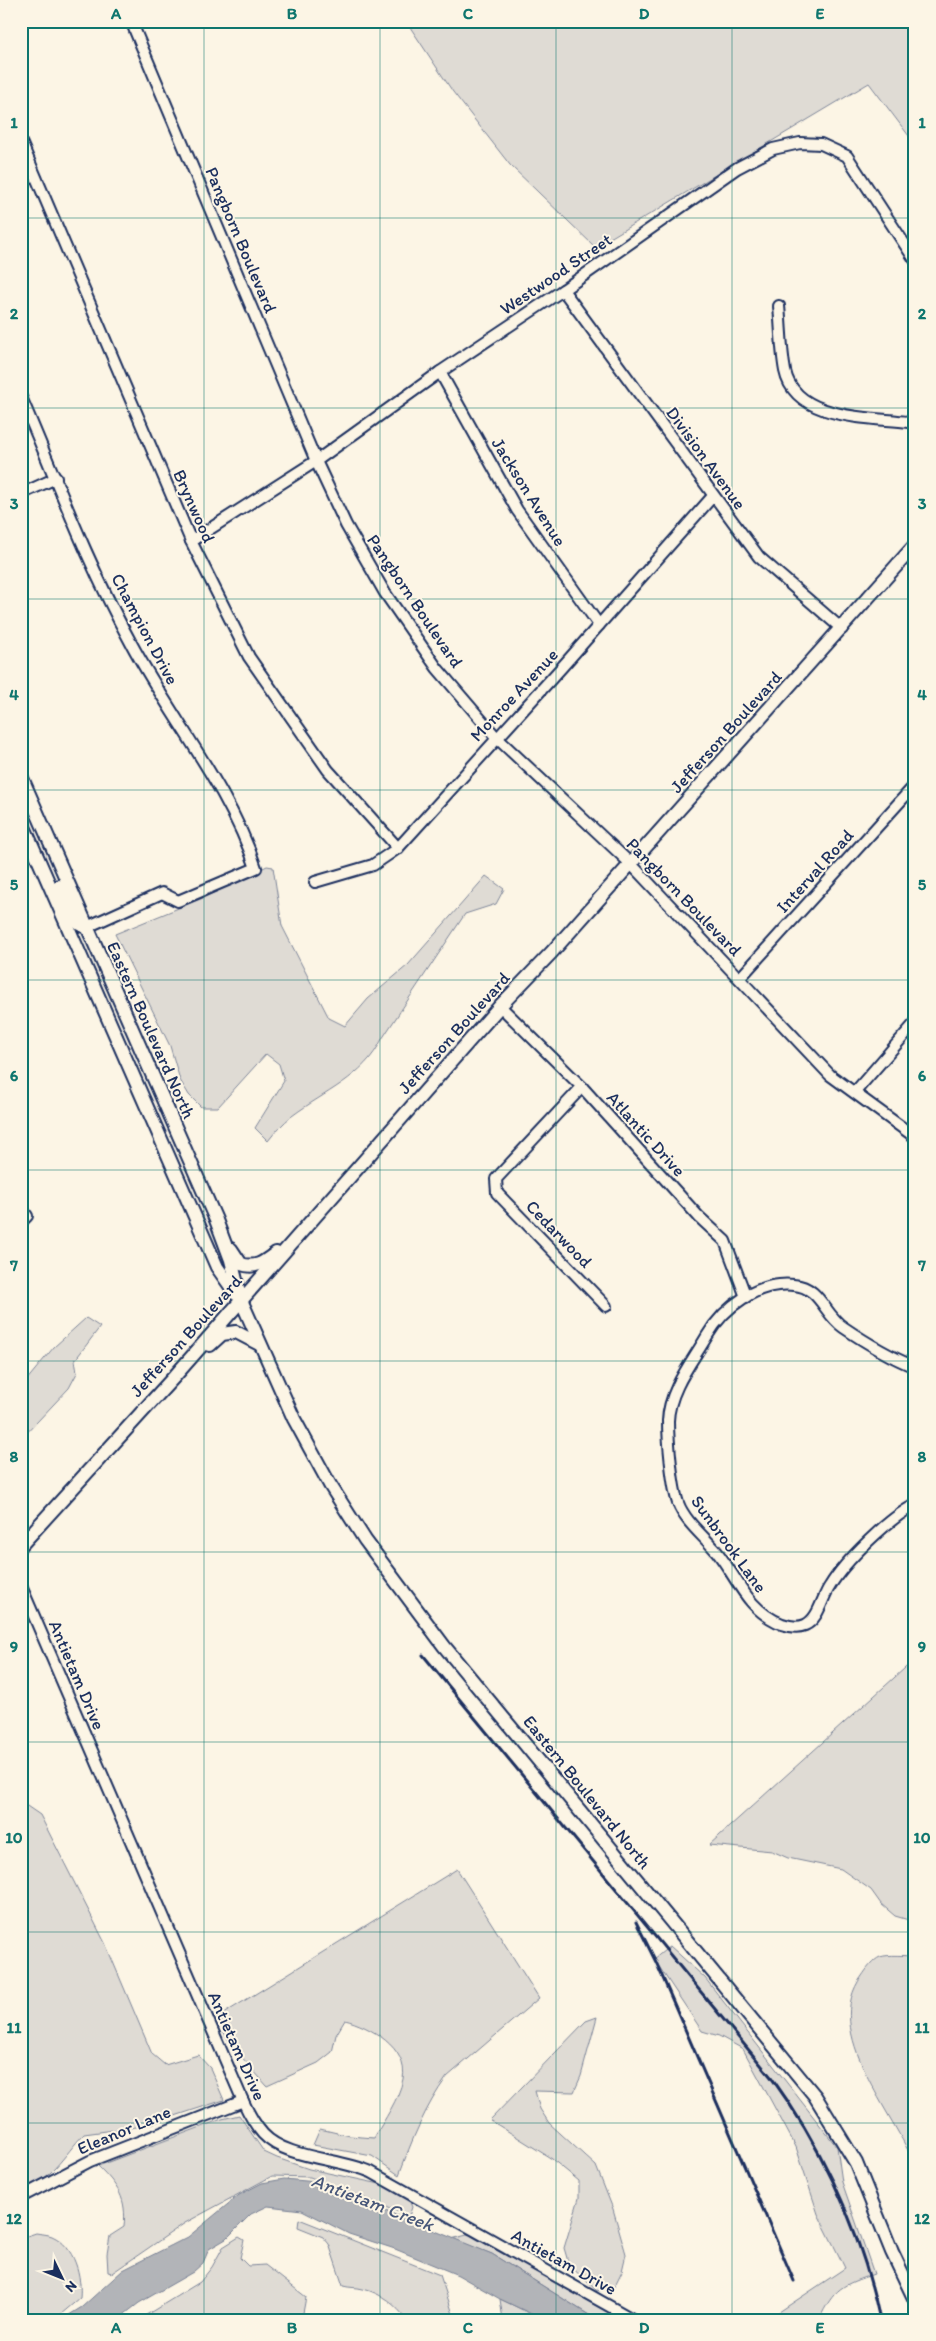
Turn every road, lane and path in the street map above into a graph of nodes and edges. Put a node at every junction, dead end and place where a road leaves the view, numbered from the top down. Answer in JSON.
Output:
{"nodes":[{"id":1,"x":131,"y":21,"type":"edge"},
{"id":2,"x":21,"y":142,"type":"edge"},
{"id":3,"x":915,"y":260,"type":"edge"},
{"id":4,"x":563,"y":290,"type":"junction"},
{"id":5,"x":779,"y":306,"type":"dead end"},
{"id":6,"x":440,"y":372,"type":"junction"},
{"id":7,"x":21,"y":397,"type":"edge"},
{"id":8,"x":915,"y":420,"type":"edge"},
{"id":9,"x":316,"y":461,"type":"junction"},
{"id":10,"x":56,"y":478,"type":"junction"},
{"id":11,"x":21,"y":494,"type":"edge"},
{"id":12,"x":713,"y":496,"type":"junction"},
{"id":13,"x":191,"y":541,"type":"junction"},
{"id":14,"x":915,"y":545,"type":"edge"},
{"id":15,"x":599,"y":625,"type":"junction"},
{"id":16,"x":842,"y":629,"type":"junction"},
{"id":17,"x":496,"y":737,"type":"junction"},
{"id":18,"x":21,"y":776,"type":"edge"},
{"id":19,"x":915,"y":785,"type":"edge"},
{"id":20,"x":21,"y":791,"type":"edge"},
{"id":21,"x":21,"y":820,"type":"edge"},
{"id":22,"x":33,"y":848,"type":"junction"},
{"id":23,"x":398,"y":848,"type":"junction"},
{"id":24,"x":55,"y":854,"type":"junction"},
{"id":25,"x":631,"y":864,"type":"junction"},
{"id":26,"x":315,"y":882,"type":"dead end"},
{"id":27,"x":87,"y":927,"type":"junction"},
{"id":28,"x":740,"y":978,"type":"junction"},
{"id":29,"x":500,"y":1006,"type":"junction"},
{"id":30,"x":915,"y":1023,"type":"edge"},
{"id":31,"x":582,"y":1087,"type":"junction"},
{"id":32,"x":855,"y":1092,"type":"junction"},
{"id":33,"x":915,"y":1137,"type":"edge"},
{"id":34,"x":216,"y":1220,"type":"junction"},
{"id":35,"x":296,"y":1238,"type":"junction"},
{"id":36,"x":746,"y":1297,"type":"junction"},
{"id":37,"x":241,"y":1300,"type":"junction"},
{"id":38,"x":606,"y":1306,"type":"dead end"},
{"id":39,"x":260,"y":1345,"type":"junction"},
{"id":40,"x":915,"y":1367,"type":"edge"},
{"id":41,"x":174,"y":1377,"type":"junction"},
{"id":42,"x":915,"y":1505,"type":"edge"},
{"id":43,"x":21,"y":1545,"type":"edge"},
{"id":44,"x":21,"y":1586,"type":"edge"},
{"id":45,"x":243,"y":2101,"type":"junction"},
{"id":46,"x":21,"y":2197,"type":"edge"},
{"id":47,"x":915,"y":2300,"type":"edge"},
{"id":48,"x":634,"y":2320,"type":"edge"}],
"edges":[{"from":1,"to":9,"type":"street","name":"Pangborn Boulevard"},
{"from":2,"to":13,"type":"street","name":"Brynwood"},
{"from":3,"to":4,"type":"street","name":"Westwood Street"},
{"from":4,"to":6,"type":"street","name":"Westwood Street"},
{"from":4,"to":12,"type":"street","name":"Division Avenue"},
{"from":5,"to":8,"type":"street"},
{"from":6,"to":9,"type":"street","name":"Westwood Street"},
{"from":6,"to":15,"type":"street","name":"Jackson Avenue"},
{"from":7,"to":10,"type":"street","name":"Champion Drive"},
{"from":9,"to":13,"type":"street","name":"Westwood Street"},
{"from":9,"to":17,"type":"street","name":"Pangborn Boulevard"},
{"from":10,"to":11,"type":"street"},
{"from":10,"to":27,"type":"street","name":"Champion Drive"},
{"from":12,"to":15,"type":"street","name":"Monroe Avenue"},
{"from":12,"to":16,"type":"street","name":"Division Avenue"},
{"from":13,"to":23,"type":"street","name":"Brynwood"},
{"from":14,"to":16,"type":"main road","name":"Jefferson Boulevard"},
{"from":15,"to":17,"type":"street","name":"Monroe Avenue"},
{"from":16,"to":25,"type":"main road","name":"Jefferson Boulevard"},
{"from":17,"to":23,"type":"street","name":"Monroe Avenue"},
{"from":17,"to":25,"type":"street","name":"Pangborn Boulevard"},
{"from":18,"to":24,"type":"main road","name":"Eastern Boulevard North"},
{"from":19,"to":28,"type":"street","name":"Interval Road"},
{"from":20,"to":24,"type":"main road"},
{"from":21,"to":22,"type":"main road","name":"Eastern Boulevard North"},
{"from":22,"to":27,"type":"main road"},
{"from":22,"to":37,"type":"main road","name":"Eastern Boulevard North"},
{"from":23,"to":26,"type":"street","name":"Monroe Avenue"},
{"from":24,"to":27,"type":"main road","name":"Eastern Boulevard North"},
{"from":25,"to":28,"type":"street","name":"Pangborn Boulevard"},
{"from":25,"to":29,"type":"main road","name":"Jefferson Boulevard"},
{"from":27,"to":34,"type":"main road","name":"Eastern Boulevard North"},
{"from":28,"to":32,"type":"street","name":"Pangborn Boulevard"},
{"from":29,"to":31,"type":"street","name":"Atlantic Drive"},
{"from":29,"to":35,"type":"main road","name":"Jefferson Boulevard"},
{"from":30,"to":32,"type":"street"},
{"from":31,"to":36,"type":"street","name":"Atlantic Drive"},
{"from":31,"to":38,"type":"street","name":"Cedarwood"},
{"from":32,"to":33,"type":"street","name":"Pangborn Boulevard"},
{"from":34,"to":35,"type":"main road"},
{"from":34,"to":37,"type":"main road","name":"Eastern Boulevard North"},
{"from":35,"to":37,"type":"main road","name":"Jefferson Boulevard"},
{"from":36,"to":40,"type":"street","name":"Sunbrook Lane"},
{"from":36,"to":42,"type":"street","name":"Sunbrook Lane"},
{"from":37,"to":39,"type":"main road","name":"Eastern Boulevard North"},
{"from":37,"to":41,"type":"main road","name":"Jefferson Boulevard"},
{"from":39,"to":41,"type":"main road"},
{"from":39,"to":47,"type":"main road","name":"Eastern Boulevard North"},
{"from":41,"to":43,"type":"main road","name":"Jefferson Boulevard"},
{"from":44,"to":45,"type":"street","name":"Antietam Drive"},
{"from":45,"to":46,"type":"street","name":"Eleanor Lane"},
{"from":45,"to":48,"type":"street","name":"Antietam Drive"}]}
